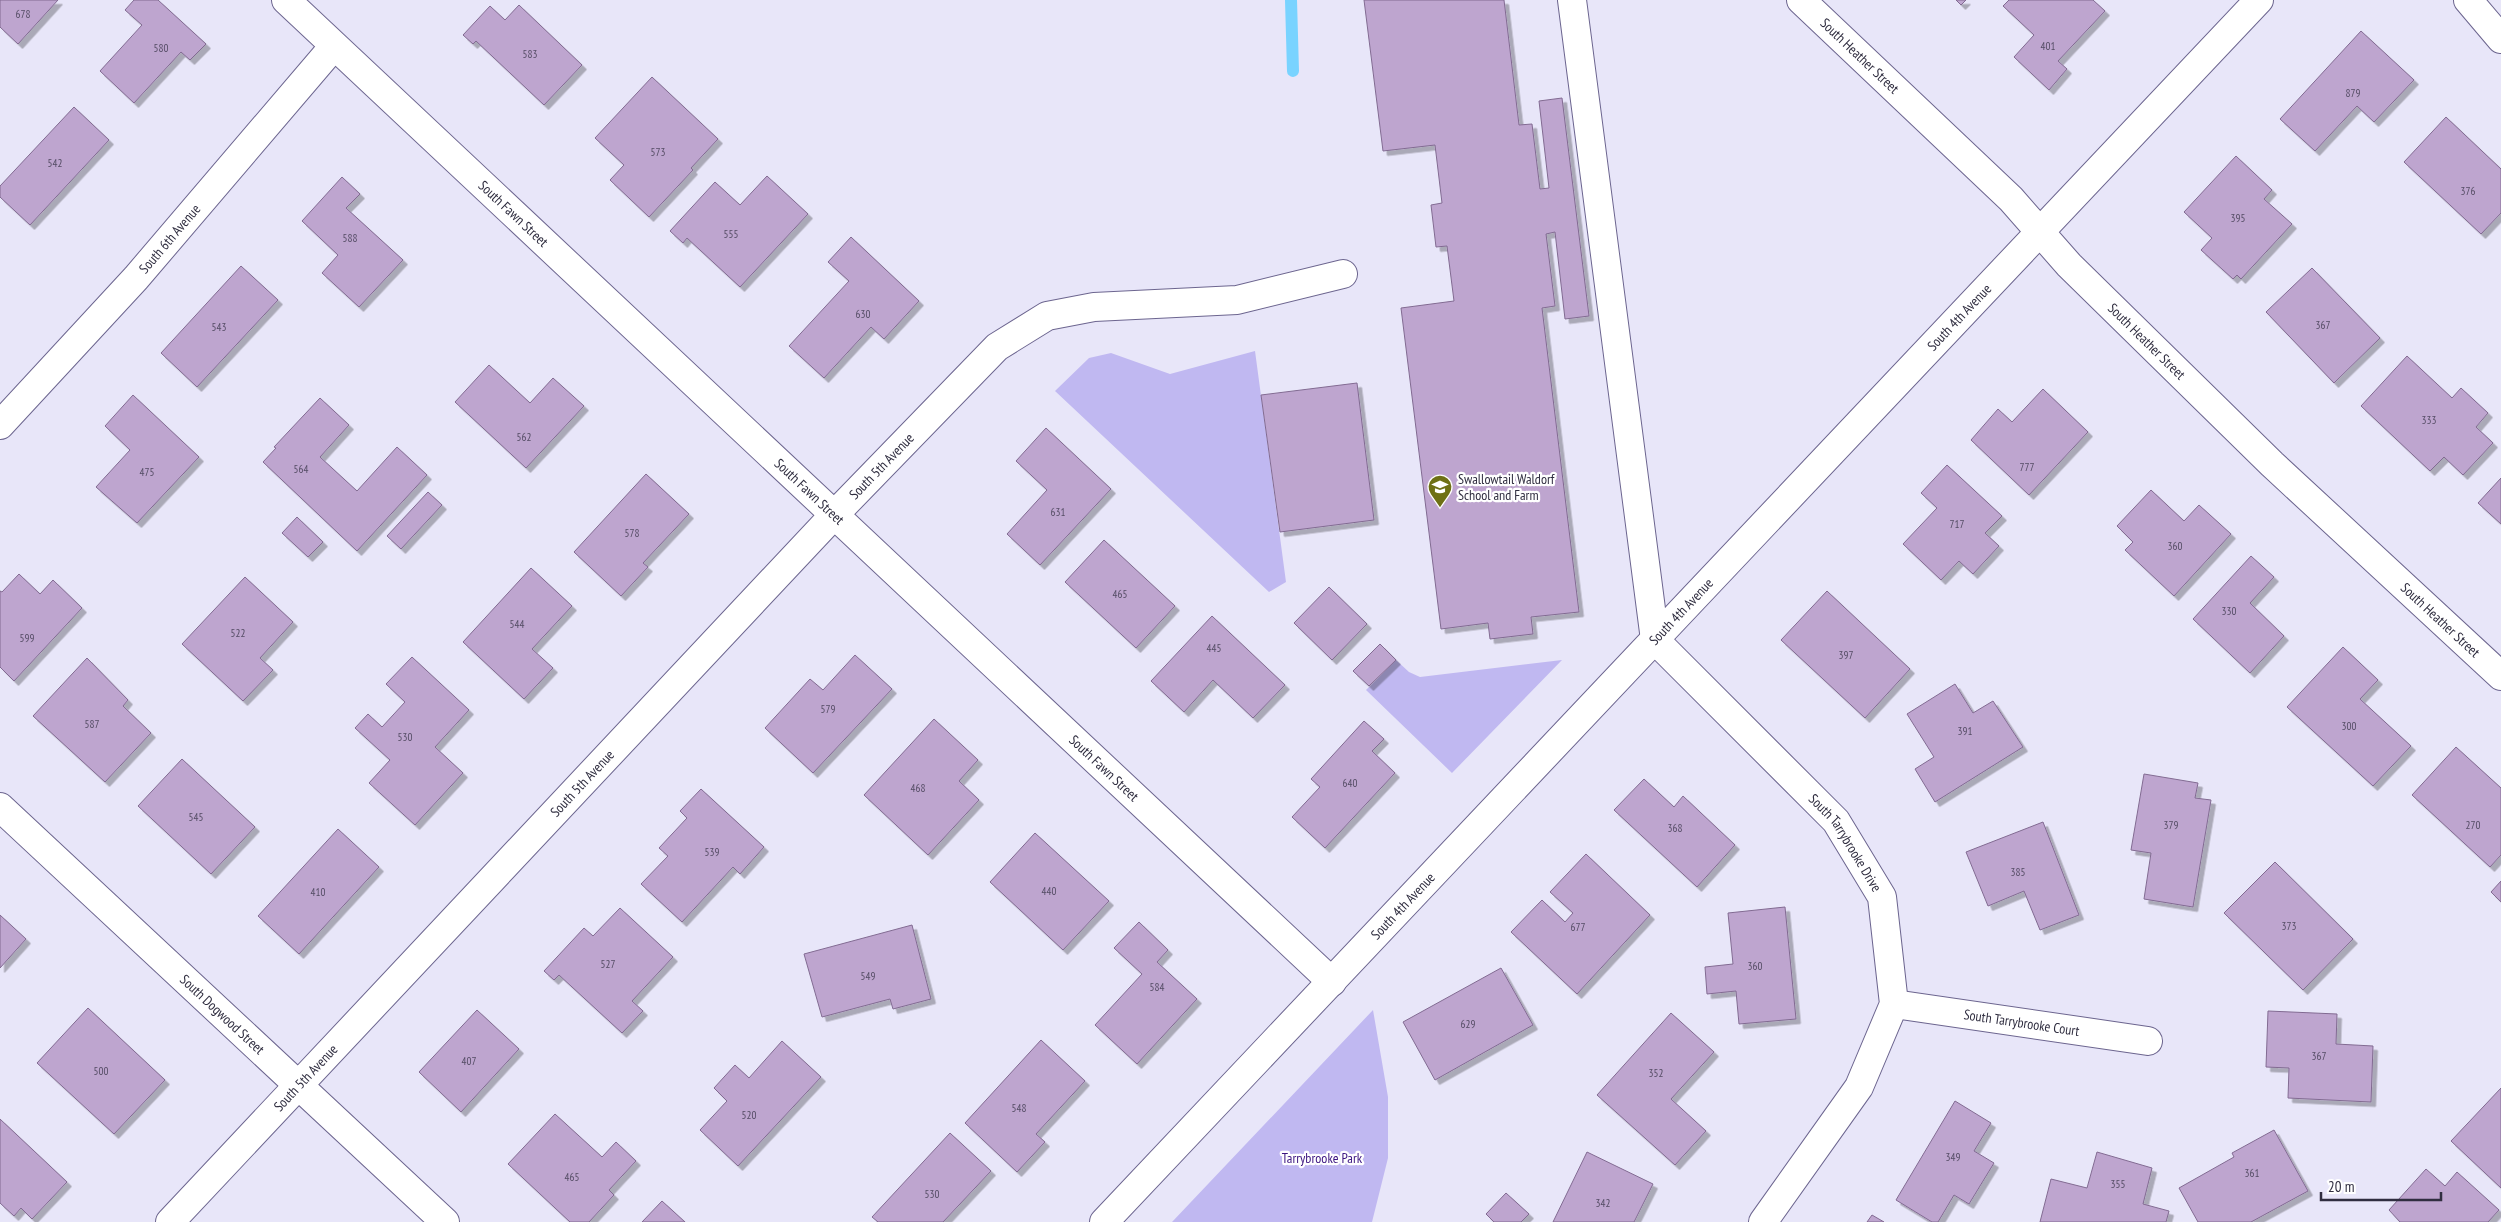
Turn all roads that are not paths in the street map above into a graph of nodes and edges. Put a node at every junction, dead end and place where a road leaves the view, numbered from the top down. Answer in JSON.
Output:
{"nodes":[{"id":1,"x":286,"y":0,"type":"edge"},
{"id":2,"x":1572,"y":0,"type":"edge"},
{"id":3,"x":1801,"y":0,"type":"edge"},
{"id":4,"x":2259,"y":0,"type":"edge"},
{"id":5,"x":2468,"y":0,"type":"edge"},
{"id":6,"x":2501,"y":39,"type":"edge"},
{"id":7,"x":334,"y":46,"type":"junction"},
{"id":8,"x":2040,"y":231,"type":"junction"},
{"id":9,"x":1343,"y":274,"type":"dead end"},
{"id":10,"x":0,"y":425,"type":"edge"},
{"id":11,"x":834,"y":515,"type":"junction"},
{"id":12,"x":1655,"y":640,"type":"junction"},
{"id":13,"x":2501,"y":676,"type":"edge"},
{"id":14,"x":0,"y":807,"type":"edge"},
{"id":15,"x":1332,"y":982,"type":"junction"},
{"id":16,"x":1894,"y":1004,"type":"junction"},
{"id":17,"x":2148,"y":1041,"type":"dead end"},
{"id":18,"x":298,"y":1084,"type":"junction"},
{"id":19,"x":170,"y":1222,"type":"edge"},
{"id":20,"x":445,"y":1222,"type":"edge"},
{"id":21,"x":1104,"y":1222,"type":"edge"},
{"id":22,"x":1763,"y":1222,"type":"edge"}],
"edges":[{"from":1,"to":7,"type":"street","name":"South Fawn Street"},
{"from":2,"to":12,"type":"street"},
{"from":3,"to":8,"type":"street","name":"South Heather Street"},
{"from":4,"to":8,"type":"street","name":"South 4th Avenue"},
{"from":5,"to":6,"type":"street"},
{"from":7,"to":10,"type":"street","name":"South 6th Avenue"},
{"from":7,"to":11,"type":"street","name":"South Fawn Street"},
{"from":8,"to":12,"type":"street","name":"South 4th Avenue"},
{"from":8,"to":13,"type":"street","name":"South Heather Street"},
{"from":9,"to":11,"type":"street","name":"South 5th Avenue"},
{"from":11,"to":15,"type":"street","name":"South Fawn Street"},
{"from":11,"to":18,"type":"street","name":"South 5th Avenue"},
{"from":12,"to":15,"type":"street","name":"South 4th Avenue"},
{"from":12,"to":16,"type":"street","name":"South Tarrybrooke Drive"},
{"from":14,"to":18,"type":"street","name":"South Dogwood Street"},
{"from":15,"to":21,"type":"street","name":"South 4th Avenue"},
{"from":16,"to":17,"type":"street","name":"South Tarrybrooke Court"},
{"from":16,"to":22,"type":"street","name":"South Tarrybrooke Drive"},
{"from":18,"to":19,"type":"street","name":"South 5th Avenue"},
{"from":18,"to":20,"type":"street","name":"South Dogwood Street"}]}
